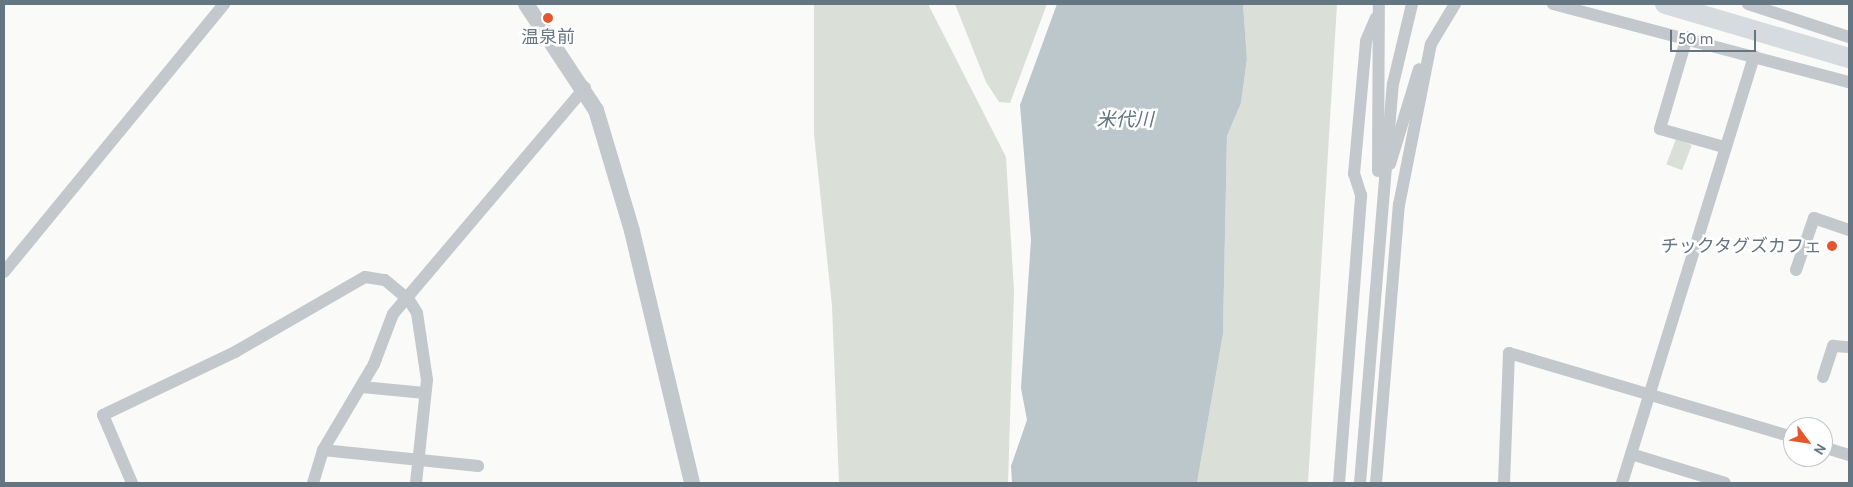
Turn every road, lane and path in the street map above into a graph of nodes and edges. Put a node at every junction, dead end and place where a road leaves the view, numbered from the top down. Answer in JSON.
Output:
{"nodes":[{"id":1,"x":224,"y":4,"type":"edge"},
{"id":2,"x":526,"y":4,"type":"edge"},
{"id":3,"x":1378,"y":4,"type":"edge"},
{"id":4,"x":1412,"y":4,"type":"edge"},
{"id":5,"x":1454,"y":4,"type":"edge"},
{"id":6,"x":1553,"y":4,"type":"edge"},
{"id":7,"x":1664,"y":4,"type":"edge"},
{"id":8,"x":1748,"y":4,"type":"edge"},
{"id":9,"x":1376,"y":18,"type":"junction"},
{"id":10,"x":1687,"y":37,"type":"junction"},
{"id":11,"x":1849,"y":37,"type":"edge"},
{"id":12,"x":1431,"y":44,"type":"junction"},
{"id":13,"x":1754,"y":56,"type":"junction"},
{"id":14,"x":1849,"y":58,"type":"edge"},
{"id":15,"x":1849,"y":82,"type":"edge"},
{"id":16,"x":585,"y":88,"type":"junction"},
{"id":17,"x":1724,"y":147,"type":"junction"},
{"id":18,"x":1381,"y":193,"type":"junction"},
{"id":19,"x":1849,"y":230,"type":"edge"},
{"id":20,"x":1796,"y":270,"type":"dead end"},
{"id":21,"x":4,"y":272,"type":"edge"},
{"id":22,"x":409,"y":300,"type":"junction"},
{"id":23,"x":1849,"y":347,"type":"edge"},
{"id":24,"x":1823,"y":378,"type":"dead end"},
{"id":25,"x":362,"y":387,"type":"junction"},
{"id":26,"x":425,"y":393,"type":"junction"},
{"id":27,"x":1651,"y":395,"type":"junction"},
{"id":28,"x":1783,"y":434,"type":"edge"},
{"id":29,"x":323,"y":450,"type":"junction"},
{"id":30,"x":1833,"y":450,"type":"edge"},
{"id":31,"x":1631,"y":454,"type":"junction"},
{"id":32,"x":1849,"y":455,"type":"edge"},
{"id":33,"x":419,"y":462,"type":"junction"},
{"id":34,"x":478,"y":466,"type":"dead end"},
{"id":35,"x":132,"y":483,"type":"edge"},
{"id":36,"x":313,"y":483,"type":"edge"},
{"id":37,"x":416,"y":483,"type":"edge"},
{"id":38,"x":692,"y":483,"type":"edge"},
{"id":39,"x":1339,"y":483,"type":"edge"},
{"id":40,"x":1360,"y":483,"type":"edge"},
{"id":41,"x":1376,"y":483,"type":"edge"},
{"id":42,"x":1504,"y":483,"type":"edge"},
{"id":43,"x":1622,"y":483,"type":"edge"},
{"id":44,"x":1725,"y":483,"type":"edge"}],
"edges":[{"from":1,"to":21,"type":"street"},
{"from":2,"to":16,"type":"street"},
{"from":3,"to":9,"type":"street"},
{"from":4,"to":18,"type":"street"},
{"from":5,"to":12,"type":"street"},
{"from":6,"to":10,"type":"street"},
{"from":7,"to":14,"type":"main road"},
{"from":8,"to":11,"type":"street"},
{"from":9,"to":18,"type":"street"},
{"from":9,"to":39,"type":"street"},
{"from":10,"to":13,"type":"street"},
{"from":10,"to":17,"type":"street"},
{"from":12,"to":18,"type":"street"},
{"from":12,"to":41,"type":"street"},
{"from":13,"to":15,"type":"street"},
{"from":13,"to":17,"type":"street"},
{"from":16,"to":22,"type":"street"},
{"from":16,"to":38,"type":"street"},
{"from":17,"to":27,"type":"street"},
{"from":18,"to":40,"type":"street"},
{"from":19,"to":20,"type":"street"},
{"from":22,"to":25,"type":"street"},
{"from":22,"to":26,"type":"street"},
{"from":22,"to":35,"type":"street"},
{"from":23,"to":24,"type":"street"},
{"from":25,"to":26,"type":"street"},
{"from":25,"to":29,"type":"street"},
{"from":26,"to":33,"type":"street"},
{"from":27,"to":28,"type":"street"},
{"from":27,"to":31,"type":"street"},
{"from":27,"to":42,"type":"street"},
{"from":29,"to":33,"type":"street"},
{"from":29,"to":36,"type":"street"},
{"from":30,"to":32,"type":"street"},
{"from":31,"to":43,"type":"street"},
{"from":31,"to":44,"type":"street"},
{"from":33,"to":34,"type":"street"},
{"from":33,"to":37,"type":"street"}]}
